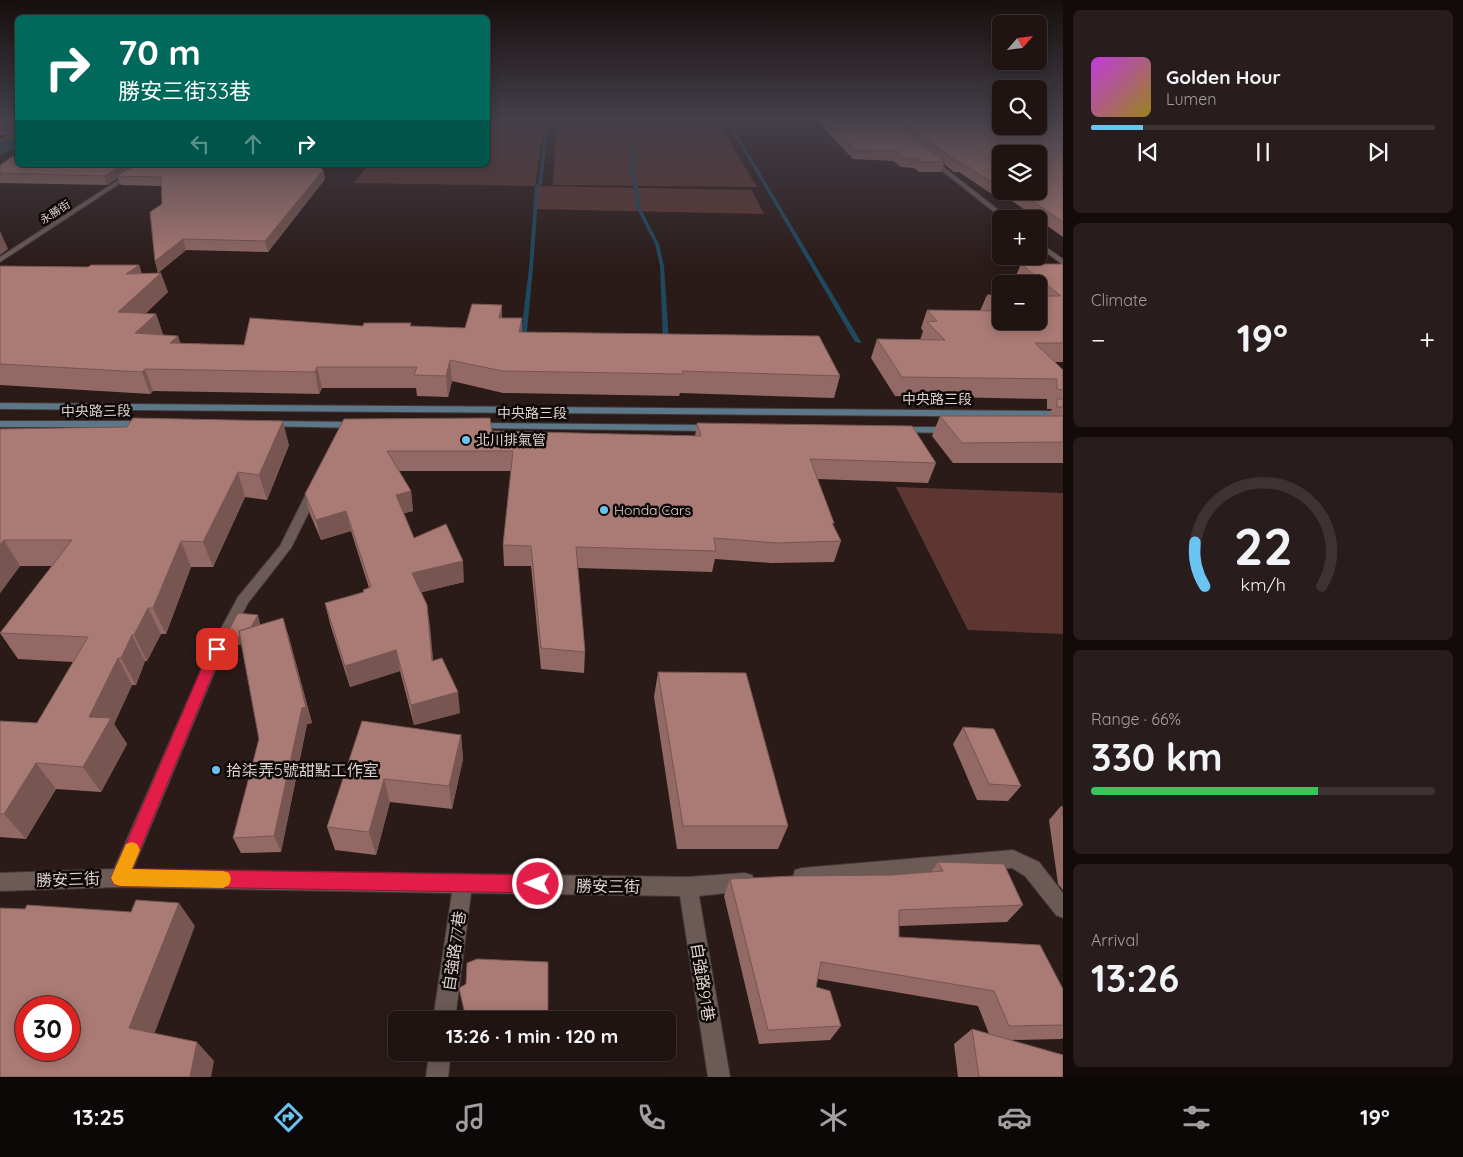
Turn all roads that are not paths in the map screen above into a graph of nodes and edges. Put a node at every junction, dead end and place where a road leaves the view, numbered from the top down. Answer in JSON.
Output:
{"nodes":[{"id":1,"x":143,"y":167,"type":"edge"},
{"id":2,"x":941,"y":167,"type":"edge"},
{"id":3,"x":996,"y":210,"type":"edge"},
{"id":4,"x":1047,"y":250,"type":"edge"},
{"id":5,"x":0,"y":260,"type":"edge"},
{"id":6,"x":1063,"y":263,"type":"edge"},
{"id":7,"x":0,"y":406,"type":"edge"},
{"id":8,"x":1063,"y":414,"type":"edge"},
{"id":9,"x":0,"y":424,"type":"edge"},
{"id":10,"x":160,"y":424,"type":"edge"},
{"id":11,"x":258,"y":424,"type":"edge"},
{"id":12,"x":346,"y":425,"type":"junction"},
{"id":13,"x":366,"y":425,"type":"edge"},
{"id":14,"x":465,"y":426,"type":"edge"},
{"id":15,"x":723,"y":428,"type":"edge"},
{"id":16,"x":881,"y":430,"type":"edge"},
{"id":17,"x":958,"y":431,"type":"edge"},
{"id":18,"x":337,"y":443,"type":"edge"},
{"id":19,"x":320,"y":478,"type":"edge"},
{"id":20,"x":120,"y":878,"type":"junction"},
{"id":21,"x":786,"y":879,"type":"edge"},
{"id":22,"x":766,"y":880,"type":"edge"},
{"id":23,"x":0,"y":882,"type":"edge"},
{"id":24,"x":463,"y":882,"type":"junction"},
{"id":25,"x":688,"y":887,"type":"junction"},
{"id":26,"x":1063,"y":908,"type":"edge"},
{"id":27,"x":445,"y":1011,"type":"edge"},
{"id":28,"x":439,"y":1061,"type":"edge"},
{"id":29,"x":436,"y":1077,"type":"edge"},
{"id":30,"x":718,"y":1077,"type":"edge"}],
"edges":[{"from":1,"to":5,"type":"street","name":"永勝街"},
{"from":2,"to":3,"type":"street"},
{"from":4,"to":6,"type":"street"},
{"from":7,"to":8,"type":"street","name":"中央路三段"},
{"from":9,"to":10,"type":"street","name":"中央路三段"},
{"from":11,"to":12,"type":"street"},
{"from":12,"to":13,"type":"street"},
{"from":12,"to":18,"type":"street"},
{"from":14,"to":15,"type":"street","name":"中央路三段"},
{"from":16,"to":17,"type":"street"},
{"from":19,"to":20,"type":"street"},
{"from":20,"to":23,"type":"street","name":"勝安三街"},
{"from":20,"to":24,"type":"street","name":"勝安三街"},
{"from":21,"to":26,"type":"street"},
{"from":22,"to":25,"type":"street","name":"勝安三街"},
{"from":24,"to":25,"type":"street","name":"勝安三街"},
{"from":24,"to":27,"type":"street","name":"自強路77巷"},
{"from":25,"to":30,"type":"street","name":"自強路91巷"},
{"from":28,"to":29,"type":"street"}]}
